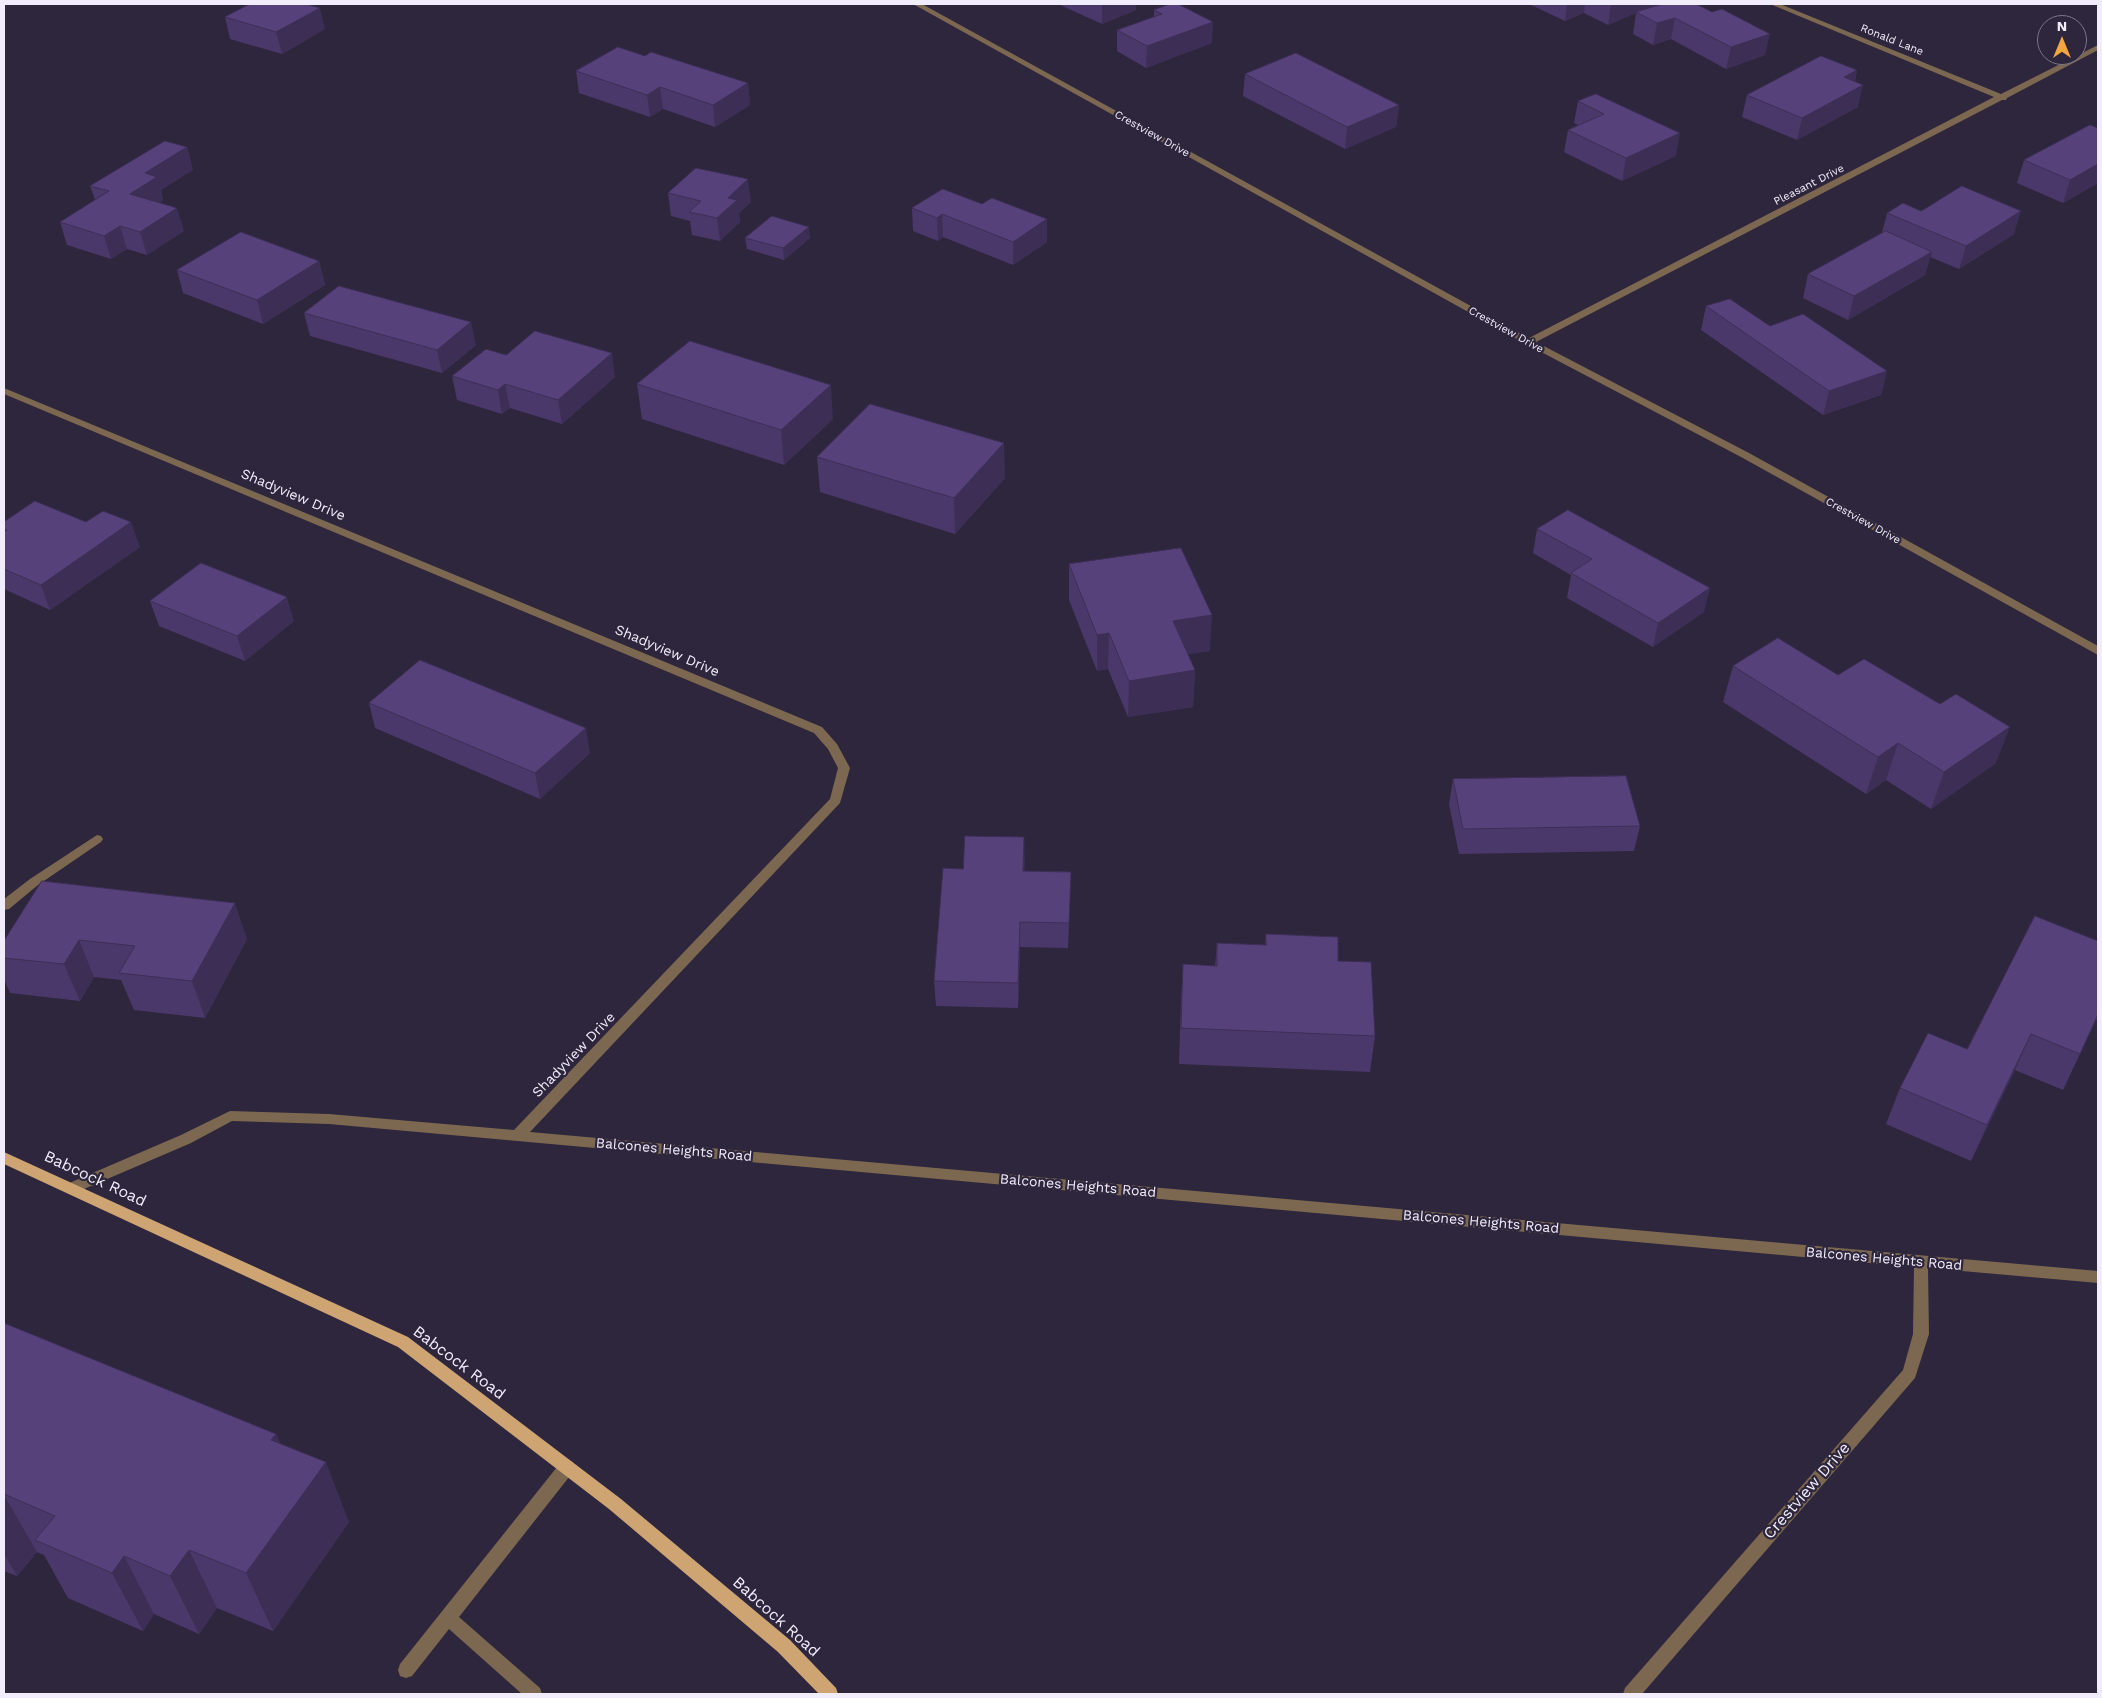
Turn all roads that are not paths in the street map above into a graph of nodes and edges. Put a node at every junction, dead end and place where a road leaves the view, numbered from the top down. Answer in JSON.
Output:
{"nodes":[{"id":1,"x":917,"y":4,"type":"edge"},
{"id":2,"x":1774,"y":4,"type":"edge"},
{"id":3,"x":2098,"y":48,"type":"edge"},
{"id":4,"x":2003,"y":98,"type":"junction"},
{"id":5,"x":1529,"y":342,"type":"junction"},
{"id":6,"x":4,"y":391,"type":"edge"},
{"id":7,"x":2098,"y":651,"type":"edge"},
{"id":8,"x":97,"y":840,"type":"dead end"},
{"id":9,"x":4,"y":906,"type":"edge"},
{"id":10,"x":517,"y":1136,"type":"junction"},
{"id":11,"x":4,"y":1158,"type":"edge"},
{"id":12,"x":72,"y":1188,"type":"junction"},
{"id":13,"x":1922,"y":1262,"type":"junction"},
{"id":14,"x":2098,"y":1277,"type":"edge"},
{"id":15,"x":567,"y":1467,"type":"junction"},
{"id":16,"x":448,"y":1618,"type":"junction"},
{"id":17,"x":406,"y":1670,"type":"dead end"},
{"id":18,"x":534,"y":1694,"type":"edge"},
{"id":19,"x":830,"y":1694,"type":"edge"},
{"id":20,"x":1631,"y":1694,"type":"edge"}],
"edges":[{"from":1,"to":5,"type":"street","name":"Crestview Drive"},
{"from":2,"to":4,"type":"street","name":"Ronald Lane"},
{"from":3,"to":4,"type":"street","name":"Pleasant Drive"},
{"from":4,"to":5,"type":"street","name":"Pleasant Drive"},
{"from":5,"to":7,"type":"street","name":"Crestview Drive"},
{"from":6,"to":10,"type":"street","name":"Shadyview Drive"},
{"from":8,"to":9,"type":"street"},
{"from":10,"to":12,"type":"street","name":"Balcones Heights Road"},
{"from":10,"to":13,"type":"street","name":"Balcones Heights Road"},
{"from":11,"to":12,"type":"main road","name":"Babcock Road"},
{"from":12,"to":15,"type":"main road","name":"Babcock Road"},
{"from":13,"to":14,"type":"street","name":"Balcones Heights Road"},
{"from":13,"to":20,"type":"street","name":"Crestview Drive"},
{"from":15,"to":16,"type":"street"},
{"from":15,"to":19,"type":"main road","name":"Babcock Road"},
{"from":16,"to":17,"type":"street"},
{"from":16,"to":18,"type":"street"}]}
